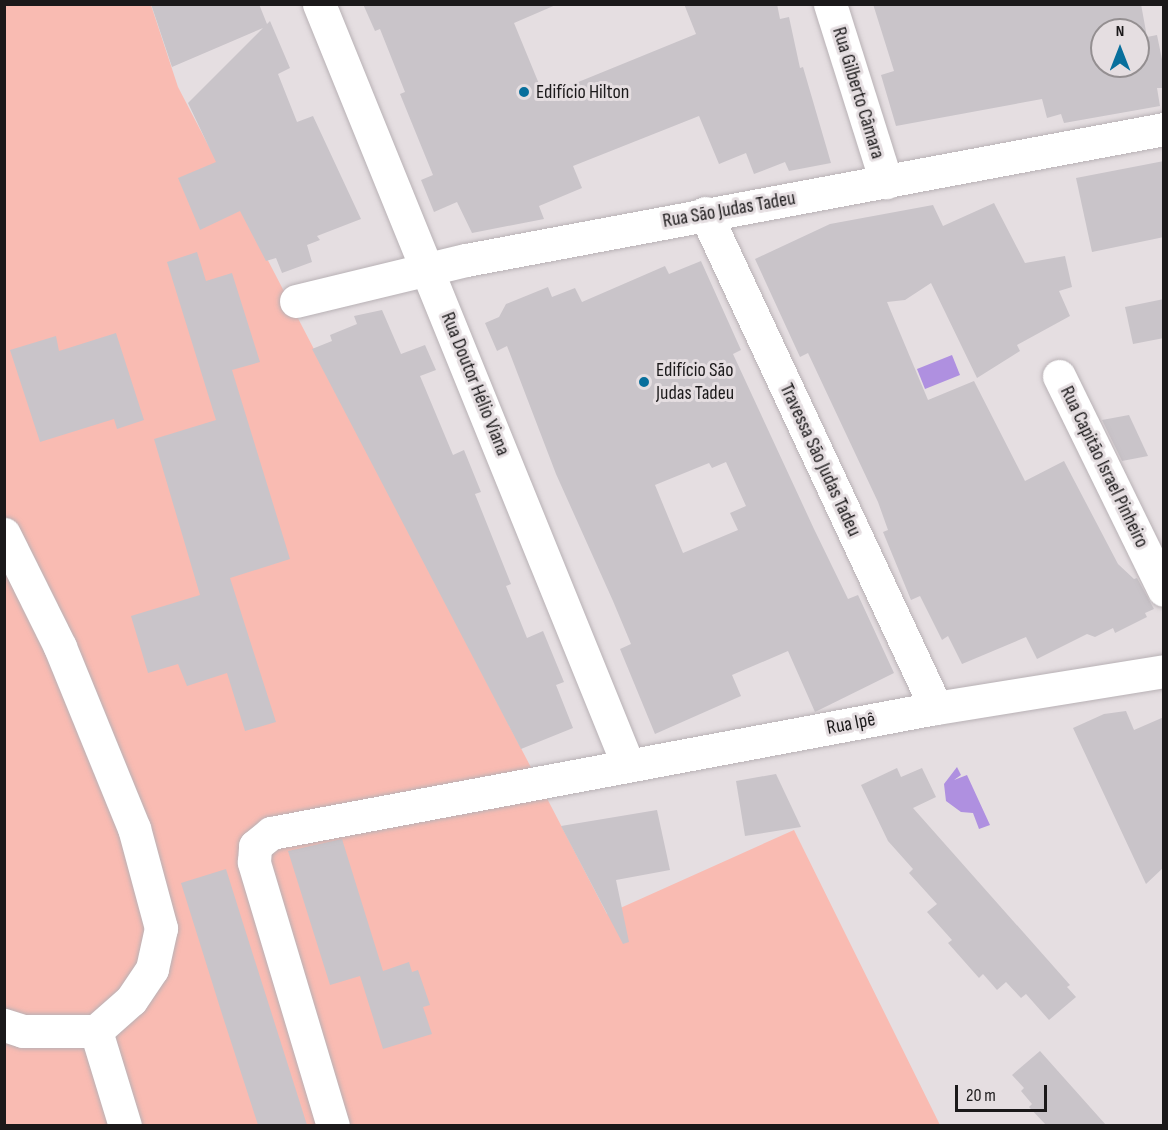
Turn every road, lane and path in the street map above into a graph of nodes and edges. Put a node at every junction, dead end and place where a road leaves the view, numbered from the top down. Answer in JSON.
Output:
{"nodes":[{"id":1,"x":319,"y":4,"type":"edge"},
{"id":2,"x":830,"y":4,"type":"edge"},
{"id":3,"x":1164,"y":129,"type":"edge"},
{"id":4,"x":886,"y":183,"type":"junction"},
{"id":5,"x":705,"y":213,"type":"junction"},
{"id":6,"x":428,"y":268,"type":"junction"},
{"id":7,"x":296,"y":301,"type":"dead end"},
{"id":8,"x":1059,"y":376,"type":"dead end"},
{"id":9,"x":4,"y":534,"type":"edge"},
{"id":10,"x":1164,"y":590,"type":"edge"},
{"id":11,"x":1164,"y":671,"type":"edge"},
{"id":12,"x":936,"y":708,"type":"junction"},
{"id":13,"x":628,"y":765,"type":"junction"},
{"id":14,"x":4,"y":1025,"type":"edge"},
{"id":15,"x":96,"y":1031,"type":"junction"},
{"id":16,"x":125,"y":1125,"type":"edge"},
{"id":17,"x":333,"y":1125,"type":"edge"}],
"edges":[{"from":1,"to":6,"type":"street","name":"Rua Doutor Hélio Viana"},
{"from":2,"to":4,"type":"street","name":"Rua Gilberto Câmara"},
{"from":3,"to":4,"type":"street","name":"Rua São Judas Tadeu"},
{"from":4,"to":5,"type":"street","name":"Rua São Judas Tadeu"},
{"from":5,"to":6,"type":"street","name":"Rua São Judas Tadeu"},
{"from":5,"to":12,"type":"street","name":"Travessa São Judas Tadeu"},
{"from":6,"to":7,"type":"street","name":"Rua São Judas Tadeu"},
{"from":6,"to":13,"type":"street","name":"Rua Doutor Hélio Viana"},
{"from":8,"to":10,"type":"street","name":"Rua Capitão Israel Pinheiro"},
{"from":9,"to":15,"type":"street"},
{"from":11,"to":12,"type":"street","name":"Rua Ipê"},
{"from":12,"to":13,"type":"street","name":"Rua Ipê"},
{"from":13,"to":17,"type":"street","name":"Rua Ipê"},
{"from":14,"to":15,"type":"street"},
{"from":15,"to":16,"type":"street"}]}
